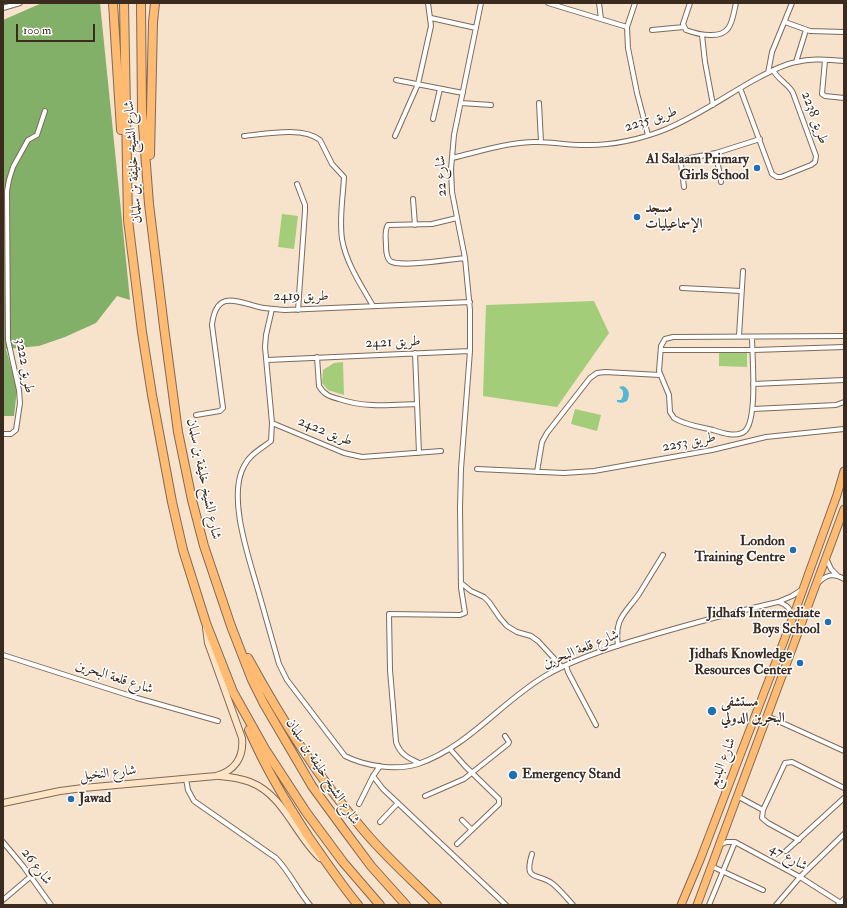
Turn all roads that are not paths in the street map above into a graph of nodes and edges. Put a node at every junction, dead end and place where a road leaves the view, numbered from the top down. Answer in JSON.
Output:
{"nodes":[{"id":1,"x":20,"y":3,"type":"edge"},
{"id":2,"x":113,"y":3,"type":"edge"},
{"id":3,"x":124,"y":3,"type":"edge"},
{"id":4,"x":140,"y":3,"type":"edge"},
{"id":5,"x":155,"y":3,"type":"edge"},
{"id":6,"x":428,"y":3,"type":"edge"},
{"id":7,"x":482,"y":3,"type":"edge"},
{"id":8,"x":548,"y":3,"type":"edge"},
{"id":9,"x":600,"y":3,"type":"edge"},
{"id":10,"x":635,"y":3,"type":"edge"},
{"id":11,"x":690,"y":3,"type":"edge"},
{"id":12,"x":736,"y":3,"type":"edge"},
{"id":13,"x":792,"y":3,"type":"edge"},
{"id":14,"x":562,"y":5,"type":"edge"},
{"id":15,"x":3,"y":8,"type":"edge"},
{"id":16,"x":431,"y":18,"type":"junction"},
{"id":17,"x":601,"y":19,"type":"junction"},
{"id":18,"x":785,"y":22,"type":"junction"},
{"id":19,"x":626,"y":27,"type":"junction"},
{"id":20,"x":476,"y":28,"type":"junction"},
{"id":21,"x":685,"y":28,"type":"junction"},
{"id":22,"x":652,"y":30,"type":"dead end"},
{"id":23,"x":806,"y":30,"type":"junction"},
{"id":24,"x":844,"y":32,"type":"edge"},
{"id":25,"x":702,"y":35,"type":"junction"},
{"id":26,"x":825,"y":60,"type":"junction"},
{"id":27,"x":796,"y":62,"type":"junction"},
{"id":28,"x":844,"y":62,"type":"edge"},
{"id":29,"x":773,"y":70,"type":"junction"},
{"id":30,"x":768,"y":73,"type":"junction"},
{"id":31,"x":396,"y":80,"type":"dead end"},
{"id":32,"x":418,"y":84,"type":"junction"},
{"id":33,"x":740,"y":88,"type":"junction"},
{"id":34,"x":440,"y":89,"type":"junction"},
{"id":35,"x":463,"y":93,"type":"junction"},
{"id":36,"x":844,"y":98,"type":"edge"},
{"id":37,"x":461,"y":103,"type":"junction"},
{"id":38,"x":539,"y":103,"type":"dead end"},
{"id":39,"x":491,"y":104,"type":"dead end"},
{"id":40,"x":713,"y":105,"type":"junction"},
{"id":41,"x":45,"y":111,"type":"dead end"},
{"id":42,"x":433,"y":120,"type":"dead end"},
{"id":43,"x":244,"y":136,"type":"dead end"},
{"id":44,"x":395,"y":136,"type":"dead end"},
{"id":45,"x":648,"y":136,"type":"junction"},
{"id":46,"x":760,"y":139,"type":"junction"},
{"id":47,"x":541,"y":142,"type":"junction"},
{"id":48,"x":716,"y":153,"type":"junction"},
{"id":49,"x":452,"y":158,"type":"junction"},
{"id":50,"x":721,"y":182,"type":"dead end"},
{"id":51,"x":297,"y":184,"type":"dead end"},
{"id":52,"x":684,"y":187,"type":"dead end"},
{"id":53,"x":413,"y":199,"type":"dead end"},
{"id":54,"x":149,"y":204,"type":"junction"},
{"id":55,"x":457,"y":218,"type":"junction"},
{"id":56,"x":128,"y":220,"type":"junction"},
{"id":57,"x":415,"y":225,"type":"junction"},
{"id":58,"x":465,"y":258,"type":"junction"},
{"id":59,"x":743,"y":271,"type":"dead end"},
{"id":60,"x":682,"y":288,"type":"dead end"},
{"id":61,"x":741,"y":291,"type":"junction"},
{"id":62,"x":470,"y":302,"type":"junction"},
{"id":63,"x":373,"y":306,"type":"junction"},
{"id":64,"x":272,"y":309,"type":"junction"},
{"id":65,"x":298,"y":310,"type":"junction"},
{"id":66,"x":739,"y":336,"type":"junction"},
{"id":67,"x":844,"y":336,"type":"edge"},
{"id":68,"x":752,"y":337,"type":"junction"},
{"id":69,"x":844,"y":347,"type":"edge"},
{"id":70,"x":661,"y":350,"type":"junction"},
{"id":71,"x":752,"y":350,"type":"junction"},
{"id":72,"x":470,"y":351,"type":"junction"},
{"id":73,"x":415,"y":353,"type":"junction"},
{"id":74,"x":317,"y":357,"type":"junction"},
{"id":75,"x":266,"y":360,"type":"junction"},
{"id":76,"x":660,"y":375,"type":"junction"},
{"id":77,"x":844,"y":380,"type":"edge"},
{"id":78,"x":753,"y":384,"type":"junction"},
{"id":79,"x":844,"y":402,"type":"edge"},
{"id":80,"x":417,"y":404,"type":"junction"},
{"id":81,"x":753,"y":409,"type":"junction"},
{"id":82,"x":196,"y":415,"type":"dead end"},
{"id":83,"x":272,"y":423,"type":"junction"},
{"id":84,"x":844,"y":429,"type":"edge"},
{"id":85,"x":742,"y":433,"type":"junction"},
{"id":86,"x":3,"y":434,"type":"edge"},
{"id":87,"x":744,"y":442,"type":"junction"},
{"id":88,"x":441,"y":451,"type":"dead end"},
{"id":89,"x":419,"y":453,"type":"junction"},
{"id":90,"x":477,"y":469,"type":"dead end"},
{"id":91,"x":844,"y":471,"type":"edge"},
{"id":92,"x":537,"y":472,"type":"junction"},
{"id":93,"x":844,"y":510,"type":"edge"},
{"id":94,"x":664,"y":554,"type":"dead end"},
{"id":95,"x":826,"y":556,"type":"junction"},
{"id":96,"x":838,"y":576,"type":"junction"},
{"id":97,"x":844,"y":579,"type":"edge"},
{"id":98,"x":461,"y":583,"type":"junction"},
{"id":99,"x":815,"y":588,"type":"junction"},
{"id":100,"x":803,"y":589,"type":"junction"},
{"id":101,"x":778,"y":602,"type":"junction"},
{"id":102,"x":793,"y":617,"type":"junction"},
{"id":103,"x":206,"y":623,"type":"junction"},
{"id":104,"x":231,"y":626,"type":"junction"},
{"id":105,"x":618,"y":646,"type":"junction"},
{"id":106,"x":3,"y":654,"type":"edge"},
{"id":107,"x":564,"y":666,"type":"junction"},
{"id":108,"x":233,"y":692,"type":"junction"},
{"id":109,"x":767,"y":716,"type":"junction"},
{"id":110,"x":218,"y":721,"type":"dead end"},
{"id":111,"x":596,"y":725,"type":"dead end"},
{"id":112,"x":505,"y":736,"type":"dead end"},
{"id":113,"x":450,"y":749,"type":"junction"},
{"id":114,"x":844,"y":751,"type":"edge"},
{"id":115,"x":419,"y":763,"type":"junction"},
{"id":116,"x":380,"y":766,"type":"junction"},
{"id":117,"x":473,"y":774,"type":"junction"},
{"id":118,"x":216,"y":776,"type":"junction"},
{"id":119,"x":373,"y":776,"type":"junction"},
{"id":120,"x":186,"y":779,"type":"junction"},
{"id":121,"x":844,"y":788,"type":"edge"},
{"id":122,"x":425,"y":796,"type":"dead end"},
{"id":123,"x":736,"y":796,"type":"junction"},
{"id":124,"x":844,"y":798,"type":"edge"},
{"id":125,"x":3,"y":803,"type":"edge"},
{"id":126,"x":398,"y":803,"type":"junction"},
{"id":127,"x":359,"y":804,"type":"dead end"},
{"id":128,"x":763,"y":810,"type":"junction"},
{"id":129,"x":462,"y":820,"type":"dead end"},
{"id":130,"x":380,"y":822,"type":"dead end"},
{"id":131,"x":471,"y":830,"type":"junction"},
{"id":132,"x":844,"y":834,"type":"edge"},
{"id":133,"x":799,"y":840,"type":"junction"},
{"id":134,"x":3,"y":842,"type":"edge"},
{"id":135,"x":735,"y":842,"type":"junction"},
{"id":136,"x":457,"y":844,"type":"dead end"},
{"id":137,"x":719,"y":846,"type":"junction"},
{"id":138,"x":786,"y":851,"type":"dead end"},
{"id":139,"x":532,"y":854,"type":"dead end"},
{"id":140,"x":327,"y":864,"type":"junction"},
{"id":141,"x":711,"y":866,"type":"junction"},
{"id":142,"x":723,"y":871,"type":"junction"},
{"id":143,"x":30,"y":877,"type":"junction"},
{"id":144,"x":800,"y":877,"type":"junction"},
{"id":145,"x":763,"y":890,"type":"dead end"},
{"id":146,"x":3,"y":900,"type":"edge"},
{"id":147,"x":842,"y":903,"type":"edge"},
{"id":148,"x":50,"y":905,"type":"edge"},
{"id":149,"x":310,"y":905,"type":"edge"},
{"id":150,"x":358,"y":905,"type":"edge"},
{"id":151,"x":380,"y":905,"type":"edge"},
{"id":152,"x":406,"y":905,"type":"edge"},
{"id":153,"x":437,"y":905,"type":"edge"},
{"id":154,"x":506,"y":905,"type":"edge"},
{"id":155,"x":573,"y":905,"type":"edge"},
{"id":156,"x":681,"y":905,"type":"edge"},
{"id":157,"x":697,"y":905,"type":"edge"},
{"id":158,"x":709,"y":905,"type":"edge"},
{"id":159,"x":776,"y":905,"type":"edge"}],
"edges":[{"from":1,"to":15,"type":"street"},
{"from":2,"to":56,"type":"highway"},
{"from":3,"to":56,"type":"highway","name":"شارع الشيخ خليفة بن سلمان"},
{"from":4,"to":54,"type":"highway","name":"شارع الشيخ خليفة بن سلمان"},
{"from":5,"to":54,"type":"highway"},
{"from":6,"to":16,"type":"street"},
{"from":7,"to":20,"type":"street","name":"شارع 22"},
{"from":8,"to":14,"type":"street"},
{"from":9,"to":17,"type":"street"},
{"from":10,"to":19,"type":"street"},
{"from":11,"to":21,"type":"street"},
{"from":12,"to":25,"type":"street"},
{"from":13,"to":18,"type":"street"},
{"from":14,"to":17,"type":"street"},
{"from":16,"to":20,"type":"street"},
{"from":16,"to":32,"type":"street"},
{"from":17,"to":19,"type":"street"},
{"from":18,"to":23,"type":"street"},
{"from":18,"to":30,"type":"street"},
{"from":19,"to":45,"type":"street"},
{"from":20,"to":35,"type":"street","name":"شارع 22"},
{"from":21,"to":22,"type":"street"},
{"from":21,"to":25,"type":"street"},
{"from":23,"to":24,"type":"street"},
{"from":23,"to":27,"type":"street"},
{"from":25,"to":40,"type":"street"},
{"from":26,"to":27,"type":"street","name":"طريق 2235"},
{"from":26,"to":28,"type":"street","name":"طريق 2235"},
{"from":26,"to":36,"type":"street"},
{"from":27,"to":29,"type":"street","name":"طريق 2235"},
{"from":29,"to":30,"type":"street","name":"طريق 2235"},
{"from":29,"to":46,"type":"street","name":"طريق 2238"},
{"from":30,"to":33,"type":"street","name":"طريق 2235"},
{"from":31,"to":32,"type":"street"},
{"from":32,"to":34,"type":"street"},
{"from":32,"to":44,"type":"street"},
{"from":33,"to":40,"type":"street","name":"طريق 2235"},
{"from":33,"to":46,"type":"street","name":"طريق 2238"},
{"from":34,"to":35,"type":"street"},
{"from":34,"to":42,"type":"street"},
{"from":35,"to":37,"type":"street","name":"شارع 22"},
{"from":37,"to":39,"type":"street"},
{"from":37,"to":49,"type":"street","name":"شارع 22"},
{"from":38,"to":47,"type":"street"},
{"from":40,"to":45,"type":"street","name":"طريق 2235"},
{"from":41,"to":86,"type":"street","name":"طريق 3222"},
{"from":43,"to":63,"type":"street"},
{"from":45,"to":47,"type":"street","name":"طريق 2235"},
{"from":46,"to":48,"type":"street"},
{"from":47,"to":49,"type":"street","name":"طريق 2235"},
{"from":48,"to":50,"type":"street"},
{"from":48,"to":52,"type":"street"},
{"from":49,"to":55,"type":"street","name":"شارع 22"},
{"from":51,"to":65,"type":"street"},
{"from":53,"to":57,"type":"street"},
{"from":54,"to":104,"type":"highway","name":"شارع الشيخ خليفة بن سلمان"},
{"from":55,"to":57,"type":"street"},
{"from":55,"to":58,"type":"street","name":"شارع 22"},
{"from":56,"to":103,"type":"highway","name":"شارع الشيخ خليفة بن سلمان"},
{"from":57,"to":58,"type":"street"},
{"from":58,"to":62,"type":"street","name":"شارع 22"},
{"from":59,"to":61,"type":"street"},
{"from":60,"to":61,"type":"street"},
{"from":61,"to":66,"type":"street"},
{"from":62,"to":63,"type":"street","name":"طريق 2419"},
{"from":62,"to":72,"type":"street","name":"شارع 22"},
{"from":63,"to":65,"type":"street","name":"طريق 2419"},
{"from":64,"to":65,"type":"street","name":"طريق 2419"},
{"from":64,"to":75,"type":"street"},
{"from":64,"to":82,"type":"street","name":"طريق 2419"},
{"from":66,"to":68,"type":"street"},
{"from":66,"to":70,"type":"street"},
{"from":67,"to":68,"type":"street"},
{"from":68,"to":71,"type":"street"},
{"from":69,"to":71,"type":"street"},
{"from":70,"to":71,"type":"street"},
{"from":70,"to":76,"type":"street","name":"طريق 2253"},
{"from":71,"to":78,"type":"street"},
{"from":72,"to":73,"type":"street","name":"طريق 2421"},
{"from":72,"to":98,"type":"street","name":"شارع 22"},
{"from":73,"to":74,"type":"street","name":"طريق 2421"},
{"from":73,"to":80,"type":"street"},
{"from":74,"to":75,"type":"street","name":"طريق 2421"},
{"from":74,"to":80,"type":"street"},
{"from":75,"to":83,"type":"street"},
{"from":76,"to":85,"type":"street","name":"طريق 2253"},
{"from":76,"to":92,"type":"street"},
{"from":77,"to":78,"type":"street"},
{"from":78,"to":81,"type":"street"},
{"from":79,"to":81,"type":"street"},
{"from":80,"to":89,"type":"street"},
{"from":81,"to":85,"type":"street"},
{"from":83,"to":89,"type":"street","name":"طريق 2422"},
{"from":83,"to":116,"type":"street","name":"شارع قلعة البحرين"},
{"from":84,"to":87,"type":"street","name":"طريق 2253"},
{"from":85,"to":87,"type":"street"},
{"from":87,"to":92,"type":"street","name":"طريق 2253"},
{"from":88,"to":89,"type":"street","name":"طريق 2422"},
{"from":90,"to":92,"type":"street","name":"طريق 2253"},
{"from":91,"to":100,"type":"main road","name":"شارع البديع"},
{"from":93,"to":95,"type":"main road","name":"شارع البديع"},
{"from":94,"to":105,"type":"street"},
{"from":95,"to":96,"type":"street"},
{"from":95,"to":99,"type":"main road","name":"شارع البديع"},
{"from":96,"to":97,"type":"street"},
{"from":96,"to":99,"type":"street"},
{"from":98,"to":107,"type":"street"},
{"from":98,"to":115,"type":"street","name":"شارع 22"},
{"from":99,"to":109,"type":"main road","name":"شارع البديع"},
{"from":100,"to":101,"type":"street","name":"شارع قلعة البحرين"},
{"from":100,"to":102,"type":"main road","name":"شارع البديع"},
{"from":101,"to":102,"type":"street"},
{"from":101,"to":105,"type":"street","name":"شارع قلعة البحرين"},
{"from":102,"to":156,"type":"main road","name":"شارع البديع"},
{"from":103,"to":108,"type":"highway","name":"شارع الشيخ خليفة بن سلمان"},
{"from":103,"to":118,"type":"street","name":"شارع النخيل"},
{"from":104,"to":152,"type":"highway","name":"شارع الشيخ خليفة بن سلمان"},
{"from":104,"to":153,"type":"highway"},
{"from":105,"to":107,"type":"street","name":"شارع قلعة البحرين"},
{"from":106,"to":110,"type":"street","name":"شارع قلعة البحرين"},
{"from":107,"to":111,"type":"street"},
{"from":107,"to":113,"type":"street","name":"شارع قلعة البحرين"},
{"from":108,"to":140,"type":"highway"},
{"from":108,"to":151,"type":"highway","name":"شارع الشيخ خليفة بن سلمان"},
{"from":109,"to":114,"type":"street"},
{"from":109,"to":123,"type":"main road","name":"شارع البديع"},
{"from":112,"to":117,"type":"street"},
{"from":113,"to":115,"type":"street","name":"شارع قلعة البحرين"},
{"from":113,"to":117,"type":"street"},
{"from":115,"to":116,"type":"street","name":"شارع قلعة البحرين"},
{"from":116,"to":119,"type":"street"},
{"from":117,"to":122,"type":"street"},
{"from":117,"to":131,"type":"street"},
{"from":118,"to":120,"type":"street","name":"شارع النخيل"},
{"from":118,"to":140,"type":"street","name":"شارع النخيل"},
{"from":119,"to":126,"type":"street"},
{"from":119,"to":127,"type":"street"},
{"from":120,"to":125,"type":"street","name":"شارع النخيل"},
{"from":120,"to":149,"type":"street"},
{"from":121,"to":128,"type":"street"},
{"from":123,"to":128,"type":"street"},
{"from":123,"to":137,"type":"main road","name":"شارع البديع"},
{"from":124,"to":133,"type":"street"},
{"from":126,"to":130,"type":"street"},
{"from":126,"to":154,"type":"street"},
{"from":128,"to":133,"type":"street"},
{"from":129,"to":131,"type":"street"},
{"from":131,"to":136,"type":"street"},
{"from":132,"to":144,"type":"street"},
{"from":133,"to":138,"type":"street"},
{"from":134,"to":143,"type":"street","name":"شارع 26"},
{"from":135,"to":137,"type":"street"},
{"from":135,"to":142,"type":"street"},
{"from":135,"to":144,"type":"street","name":"شارع 47"},
{"from":137,"to":141,"type":"main road","name":"شارع البديع"},
{"from":139,"to":155,"type":"street"},
{"from":140,"to":150,"type":"highway"},
{"from":141,"to":142,"type":"street"},
{"from":141,"to":157,"type":"main road","name":"شارع البديع"},
{"from":142,"to":145,"type":"street"},
{"from":142,"to":158,"type":"street"},
{"from":143,"to":146,"type":"street"},
{"from":143,"to":148,"type":"street","name":"شارع 26"},
{"from":144,"to":147,"type":"street","name":"شارع 47"},
{"from":144,"to":159,"type":"street"}]}
